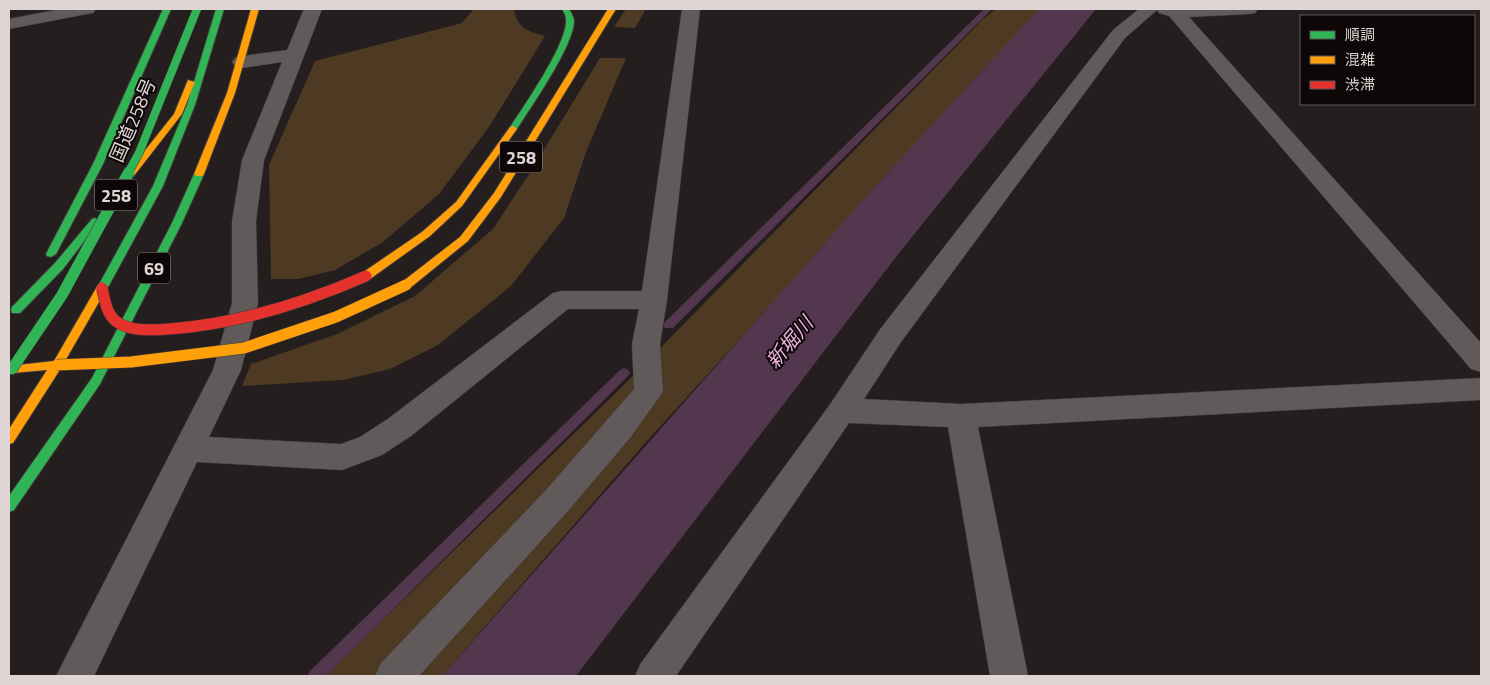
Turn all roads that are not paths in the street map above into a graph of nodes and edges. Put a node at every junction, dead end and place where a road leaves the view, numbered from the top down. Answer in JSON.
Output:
{"nodes":[{"id":1,"x":87,"y":9,"type":"edge"},
{"id":2,"x":167,"y":9,"type":"edge"},
{"id":3,"x":197,"y":9,"type":"edge"},
{"id":4,"x":218,"y":9,"type":"edge"},
{"id":5,"x":255,"y":9,"type":"edge"},
{"id":6,"x":313,"y":9,"type":"edge"},
{"id":7,"x":566,"y":9,"type":"edge"},
{"id":8,"x":612,"y":9,"type":"edge"},
{"id":9,"x":690,"y":9,"type":"edge"},
{"id":10,"x":1248,"y":9,"type":"edge"},
{"id":11,"x":1163,"y":10,"type":"edge"},
{"id":12,"x":9,"y":24,"type":"edge"},
{"id":13,"x":295,"y":55,"type":"junction"},
{"id":14,"x":242,"y":62,"type":"junction"},
{"id":15,"x":102,"y":288,"type":"junction"},
{"id":16,"x":654,"y":300,"type":"junction"},
{"id":17,"x":16,"y":310,"type":"junction"},
{"id":18,"x":9,"y":321,"type":"edge"},
{"id":19,"x":1481,"y":361,"type":"edge"},
{"id":20,"x":57,"y":365,"type":"junction"},
{"id":21,"x":10,"y":371,"type":"edge"},
{"id":22,"x":1481,"y":389,"type":"edge"},
{"id":23,"x":841,"y":411,"type":"junction"},
{"id":24,"x":961,"y":416,"type":"junction"},
{"id":25,"x":9,"y":439,"type":"edge"},
{"id":26,"x":188,"y":449,"type":"junction"},
{"id":27,"x":9,"y":506,"type":"edge"},
{"id":28,"x":76,"y":676,"type":"edge"},
{"id":29,"x":394,"y":676,"type":"edge"},
{"id":30,"x":654,"y":676,"type":"edge"},
{"id":31,"x":1009,"y":676,"type":"edge"}],
"edges":[{"from":1,"to":12,"type":"street"},
{"from":2,"to":17,"type":"main road"},
{"from":3,"to":21,"type":"main road","name":"国道258号","number":"258","bridge":true},
{"from":4,"to":15,"type":"main road","number":"258"},
{"from":4,"to":17,"type":"main road"},
{"from":5,"to":14,"type":"main road","number":"69"},
{"from":6,"to":13,"type":"street"},
{"from":7,"to":15,"type":"main road","number":"258","bridge":true},
{"from":8,"to":20,"type":"main road","number":"258","bridge":true},
{"from":9,"to":16,"type":"street"},
{"from":10,"to":11,"type":"street"},
{"from":11,"to":19,"type":"street"},
{"from":11,"to":23,"type":"street"},
{"from":13,"to":14,"type":"street"},
{"from":13,"to":26,"type":"street"},
{"from":14,"to":27,"type":"main road","number":"69"},
{"from":15,"to":20,"type":"main road"},
{"from":16,"to":26,"type":"street"},
{"from":16,"to":29,"type":"street"},
{"from":17,"to":18,"type":"main road"},
{"from":20,"to":21,"type":"main road","number":"258"},
{"from":20,"to":25,"type":"main road"},
{"from":22,"to":24,"type":"street"},
{"from":23,"to":24,"type":"street"},
{"from":23,"to":30,"type":"street"},
{"from":24,"to":31,"type":"street"},
{"from":26,"to":28,"type":"street"}]}
